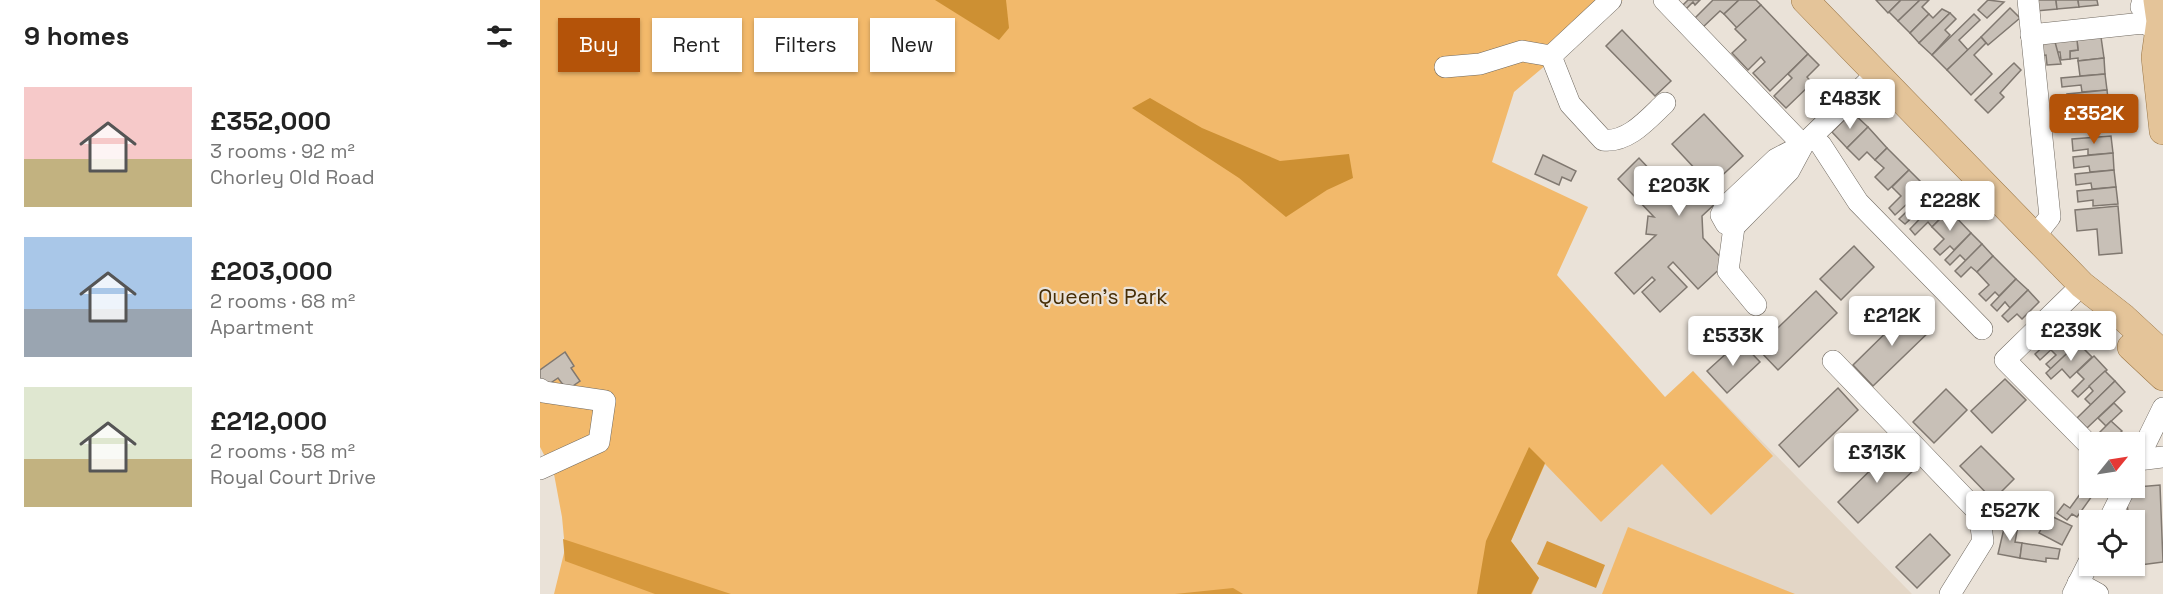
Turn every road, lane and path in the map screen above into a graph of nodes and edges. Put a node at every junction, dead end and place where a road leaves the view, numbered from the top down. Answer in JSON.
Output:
{"nodes":[{"id":1,"x":1611,"y":0,"type":"edge"},
{"id":2,"x":1664,"y":0,"type":"edge"},
{"id":3,"x":1805,"y":0,"type":"edge"},
{"id":4,"x":2028,"y":0,"type":"edge"},
{"id":5,"x":2148,"y":17,"type":"edge"},
{"id":6,"x":2031,"y":35,"type":"junction"},
{"id":7,"x":1551,"y":56,"type":"junction"},
{"id":8,"x":1445,"y":68,"type":"dead end"},
{"id":9,"x":1876,"y":73,"type":"junction"},
{"id":10,"x":1665,"y":103,"type":"dead end"},
{"id":11,"x":2163,"y":131,"type":"edge"},
{"id":12,"x":1808,"y":141,"type":"junction"},
{"id":13,"x":2035,"y":236,"type":"junction"},
{"id":14,"x":2082,"y":285,"type":"junction"},
{"id":15,"x":1756,"y":305,"type":"dead end"},
{"id":16,"x":1982,"y":329,"type":"dead end"},
{"id":17,"x":2163,"y":354,"type":"edge"},
{"id":18,"x":1833,"y":361,"type":"dead end"},
{"id":19,"x":2163,"y":377,"type":"edge"},
{"id":20,"x":540,"y":389,"type":"edge"},
{"id":21,"x":2162,"y":412,"type":"edge"},
{"id":22,"x":2079,"y":436,"type":"edge"},
{"id":23,"x":2145,"y":446,"type":"edge"},
{"id":24,"x":2163,"y":457,"type":"edge"},
{"id":25,"x":2145,"y":462,"type":"edge"},
{"id":26,"x":540,"y":469,"type":"edge"},
{"id":27,"x":2075,"y":589,"type":"edge"},
{"id":28,"x":1950,"y":594,"type":"edge"},
{"id":29,"x":2098,"y":594,"type":"edge"}],
"edges":[{"from":1,"to":7,"type":"street"},
{"from":2,"to":12,"type":"street"},
{"from":3,"to":9,"type":"main road"},
{"from":4,"to":6,"type":"street"},
{"from":5,"to":6,"type":"street"},
{"from":5,"to":11,"type":"main road"},
{"from":6,"to":13,"type":"street"},
{"from":7,"to":8,"type":"street"},
{"from":7,"to":10,"type":"street"},
{"from":9,"to":12,"type":"street"},
{"from":9,"to":13,"type":"main road"},
{"from":12,"to":15,"type":"street"},
{"from":12,"to":16,"type":"street"},
{"from":13,"to":14,"type":"main road"},
{"from":14,"to":17,"type":"main road"},
{"from":14,"to":19,"type":"main road"},
{"from":14,"to":22,"type":"street"},
{"from":18,"to":28,"type":"street"},
{"from":20,"to":26,"type":"street"},
{"from":21,"to":23,"type":"street"},
{"from":24,"to":25,"type":"street"},
{"from":27,"to":29,"type":"street"}]}
